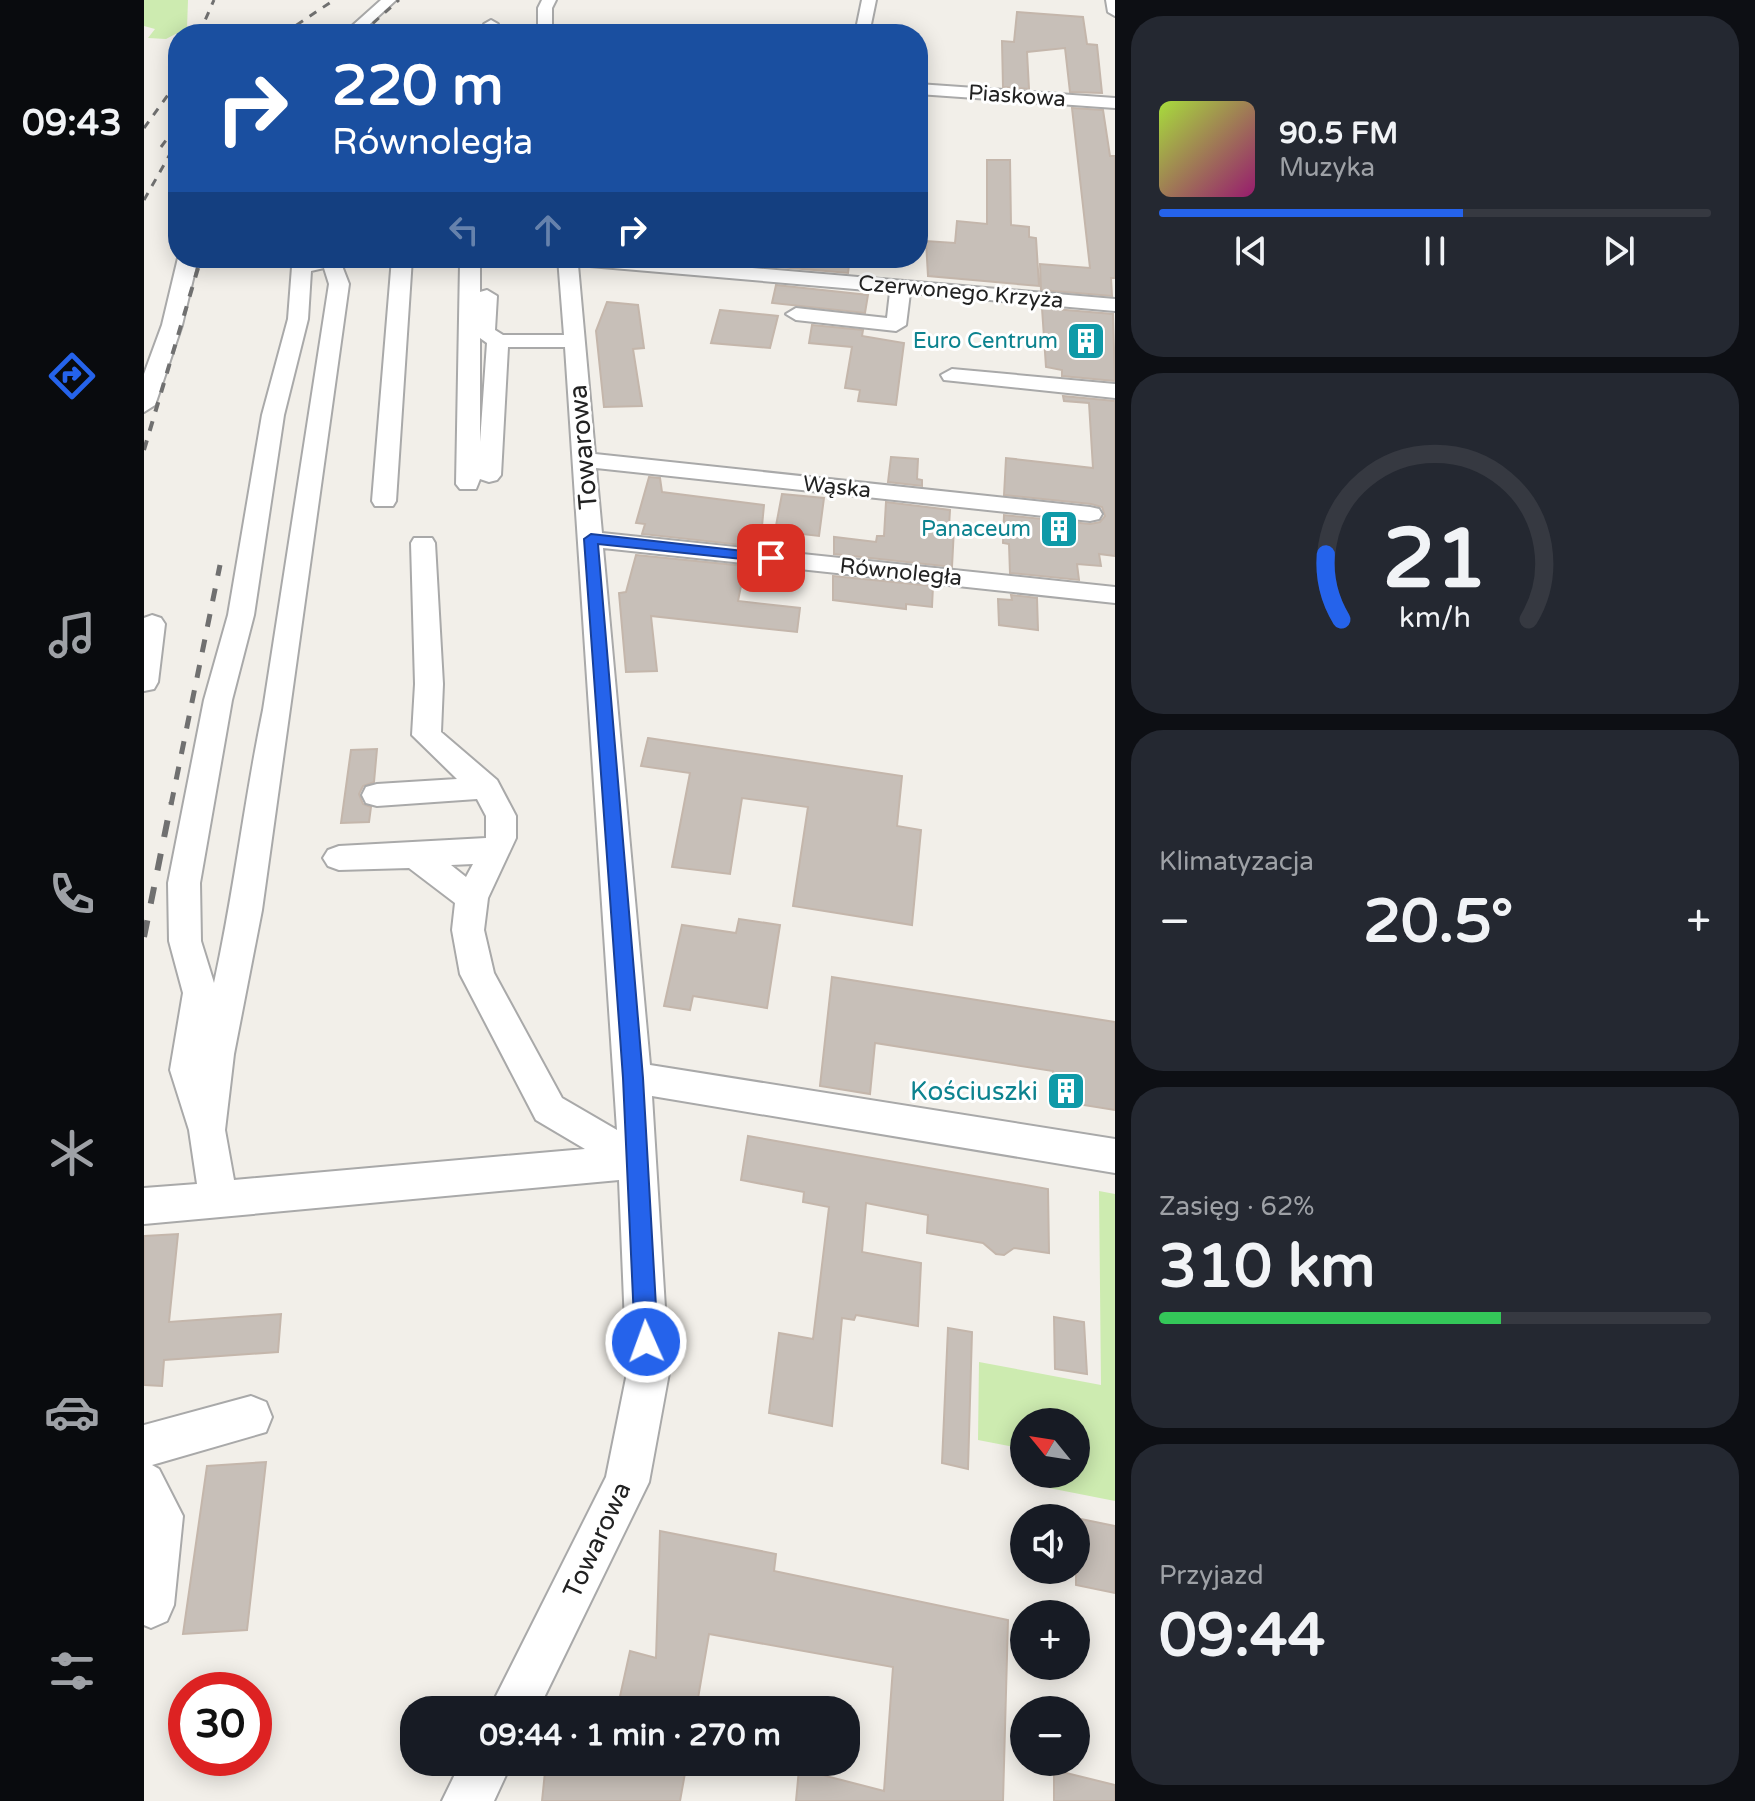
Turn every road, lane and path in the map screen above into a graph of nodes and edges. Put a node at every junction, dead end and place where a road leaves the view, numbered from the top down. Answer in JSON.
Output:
{"nodes":[{"id":1,"x":389,"y":0,"type":"edge"},
{"id":2,"x":549,"y":0,"type":"edge"},
{"id":3,"x":869,"y":0,"type":"edge"},
{"id":4,"x":1113,"y":0,"type":"edge"},
{"id":5,"x":1115,"y":12,"type":"edge"},
{"id":6,"x":361,"y":24,"type":"edge"},
{"id":7,"x":545,"y":24,"type":"edge"},
{"id":8,"x":864,"y":24,"type":"edge"},
{"id":9,"x":928,"y":90,"type":"edge"},
{"id":10,"x":1115,"y":103,"type":"edge"},
{"id":11,"x":186,"y":268,"type":"edge"},
{"id":12,"x":301,"y":268,"type":"edge"},
{"id":13,"x":334,"y":268,"type":"edge"},
{"id":14,"x":401,"y":268,"type":"edge"},
{"id":15,"x":470,"y":268,"type":"edge"},
{"id":16,"x":487,"y":268,"type":"edge"},
{"id":17,"x":569,"y":268,"type":"edge"},
{"id":18,"x":682,"y":268,"type":"edge"},
{"id":19,"x":810,"y":268,"type":"edge"},
{"id":20,"x":807,"y":279,"type":"junction"},
{"id":21,"x":901,"y":287,"type":"junction"},
{"id":22,"x":1115,"y":305,"type":"edge"},
{"id":23,"x":796,"y":314,"type":"dead end"},
{"id":24,"x":498,"y":341,"type":"junction"},
{"id":25,"x":575,"y":341,"type":"junction"},
{"id":26,"x":952,"y":375,"type":"dead end"},
{"id":27,"x":1115,"y":391,"type":"edge"},
{"id":28,"x":144,"y":405,"type":"edge"},
{"id":29,"x":584,"y":460,"type":"junction"},
{"id":30,"x":384,"y":501,"type":"dead end"},
{"id":31,"x":1102,"y":515,"type":"edge"},
{"id":32,"x":591,"y":539,"type":"junction"},
{"id":33,"x":423,"y":543,"type":"dead end"},
{"id":34,"x":1115,"y":595,"type":"edge"},
{"id":35,"x":152,"y":624,"type":"dead end"},
{"id":36,"x":144,"y":682,"type":"edge"},
{"id":37,"x":486,"y":788,"type":"junction"},
{"id":38,"x":377,"y":795,"type":"dead end"},
{"id":39,"x":495,"y":851,"type":"junction"},
{"id":40,"x":415,"y":856,"type":"junction"},
{"id":41,"x":339,"y":858,"type":"dead end"},
{"id":42,"x":472,"y":898,"type":"junction"},
{"id":43,"x":633,"y":1078,"type":"junction"},
{"id":44,"x":207,"y":1130,"type":"junction"},
{"id":45,"x":1115,"y":1156,"type":"edge"},
{"id":46,"x":638,"y":1161,"type":"junction"},
{"id":47,"x":218,"y":1197,"type":"junction"},
{"id":48,"x":144,"y":1206,"type":"edge"},
{"id":49,"x":251,"y":1417,"type":"dead end"},
{"id":50,"x":144,"y":1446,"type":"edge"},
{"id":51,"x":144,"y":1484,"type":"edge"},
{"id":52,"x":151,"y":1605,"type":"dead end"},
{"id":53,"x":520,"y":1696,"type":"edge"},
{"id":54,"x":480,"y":1776,"type":"edge"},
{"id":55,"x":467,"y":1801,"type":"edge"}],
"edges":[{"from":1,"to":6,"type":"street"},
{"from":2,"to":7,"type":"street"},
{"from":3,"to":8,"type":"street"},
{"from":4,"to":5,"type":"street"},
{"from":9,"to":10,"type":"street","name":"Piaskowa"},
{"from":11,"to":28,"type":"street"},
{"from":12,"to":44,"type":"street"},
{"from":13,"to":44,"type":"street"},
{"from":14,"to":30,"type":"street"},
{"from":15,"to":24,"type":"street"},
{"from":16,"to":24,"type":"street"},
{"from":17,"to":25,"type":"street","name":"Towarowa"},
{"from":18,"to":20,"type":"street","name":"Czerwonego Krzyża"},
{"from":19,"to":20,"type":"street"},
{"from":20,"to":21,"type":"street","name":"Czerwonego Krzyża"},
{"from":21,"to":22,"type":"street","name":"Czerwonego Krzyża"},
{"from":21,"to":23,"type":"street"},
{"from":24,"to":25,"type":"street"},
{"from":25,"to":29,"type":"street","name":"Towarowa"},
{"from":26,"to":27,"type":"street"},
{"from":29,"to":31,"type":"street","name":"Wąska"},
{"from":29,"to":32,"type":"street","name":"Towarowa"},
{"from":32,"to":34,"type":"street","name":"Równoległa"},
{"from":32,"to":43,"type":"street","name":"Towarowa"},
{"from":33,"to":37,"type":"street"},
{"from":35,"to":36,"type":"street"},
{"from":37,"to":38,"type":"street"},
{"from":37,"to":39,"type":"street"},
{"from":39,"to":40,"type":"street"},
{"from":39,"to":42,"type":"street"},
{"from":40,"to":41,"type":"street"},
{"from":40,"to":42,"type":"street"},
{"from":42,"to":46,"type":"street"},
{"from":43,"to":45,"type":"street"},
{"from":43,"to":46,"type":"street","name":"Towarowa"},
{"from":44,"to":47,"type":"street"},
{"from":46,"to":47,"type":"street"},
{"from":46,"to":53,"type":"street","name":"Towarowa"},
{"from":47,"to":48,"type":"street"},
{"from":49,"to":50,"type":"street"},
{"from":51,"to":52,"type":"street"},
{"from":54,"to":55,"type":"street"}]}
